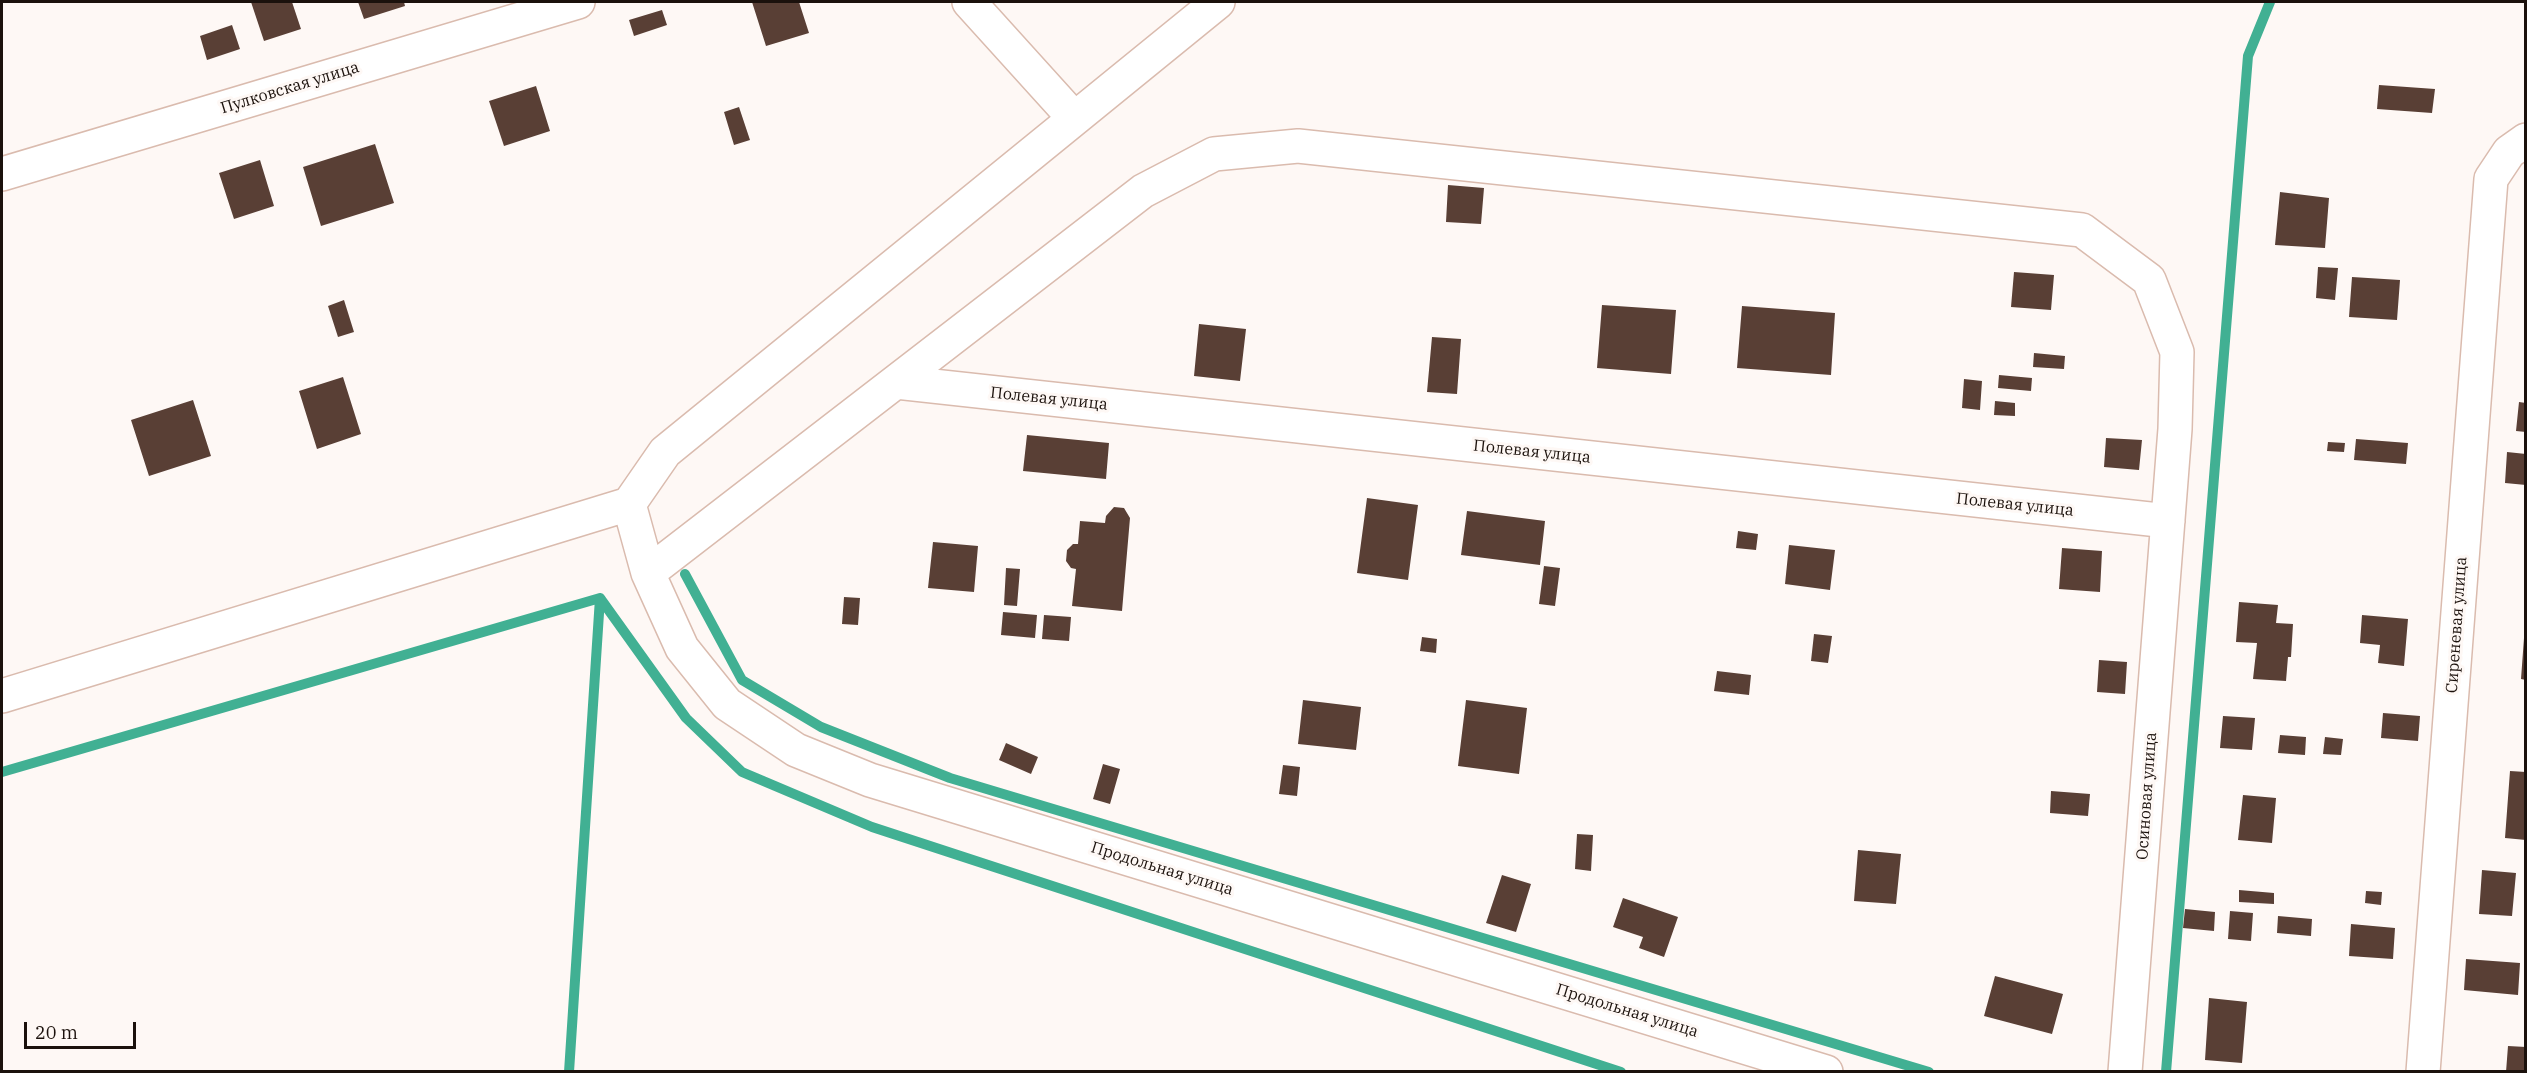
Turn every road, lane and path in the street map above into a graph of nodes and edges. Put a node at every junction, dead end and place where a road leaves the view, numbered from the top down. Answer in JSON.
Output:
{"nodes":[{"id":1,"x":578,"y":2,"type":"edge"},
{"id":2,"x":969,"y":2,"type":"edge"},
{"id":3,"x":1218,"y":2,"type":"edge"},
{"id":4,"x":1074,"y":118,"type":"junction"},
{"id":5,"x":2526,"y":140,"type":"edge"},
{"id":6,"x":2,"y":174,"type":"edge"},
{"id":7,"x":896,"y":382,"type":"junction"},
{"id":8,"x":629,"y":504,"type":"junction"},
{"id":9,"x":2168,"y":521,"type":"junction"},
{"id":10,"x":648,"y":573,"type":"junction"},
{"id":11,"x":2,"y":696,"type":"edge"},
{"id":12,"x":1826,"y":1071,"type":"edge"},
{"id":13,"x":2126,"y":1071,"type":"edge"},
{"id":14,"x":2423,"y":1071,"type":"edge"}],
"edges":[{"from":1,"to":6,"type":"street","name":"Пулковская улица"},
{"from":2,"to":4,"type":"street"},
{"from":3,"to":4,"type":"street"},
{"from":4,"to":8,"type":"street"},
{"from":5,"to":14,"type":"street","name":"Сиреневая улица"},
{"from":7,"to":9,"type":"street","name":"Полевая улица"},
{"from":7,"to":9,"type":"street","name":"Осиновая улица"},
{"from":7,"to":10,"type":"street","name":"Осиновая улица"},
{"from":8,"to":10,"type":"street","name":"Продольная улица"},
{"from":8,"to":11,"type":"street"},
{"from":9,"to":13,"type":"street","name":"Осиновая улица"},
{"from":10,"to":12,"type":"street","name":"Продольная улица"}]}
